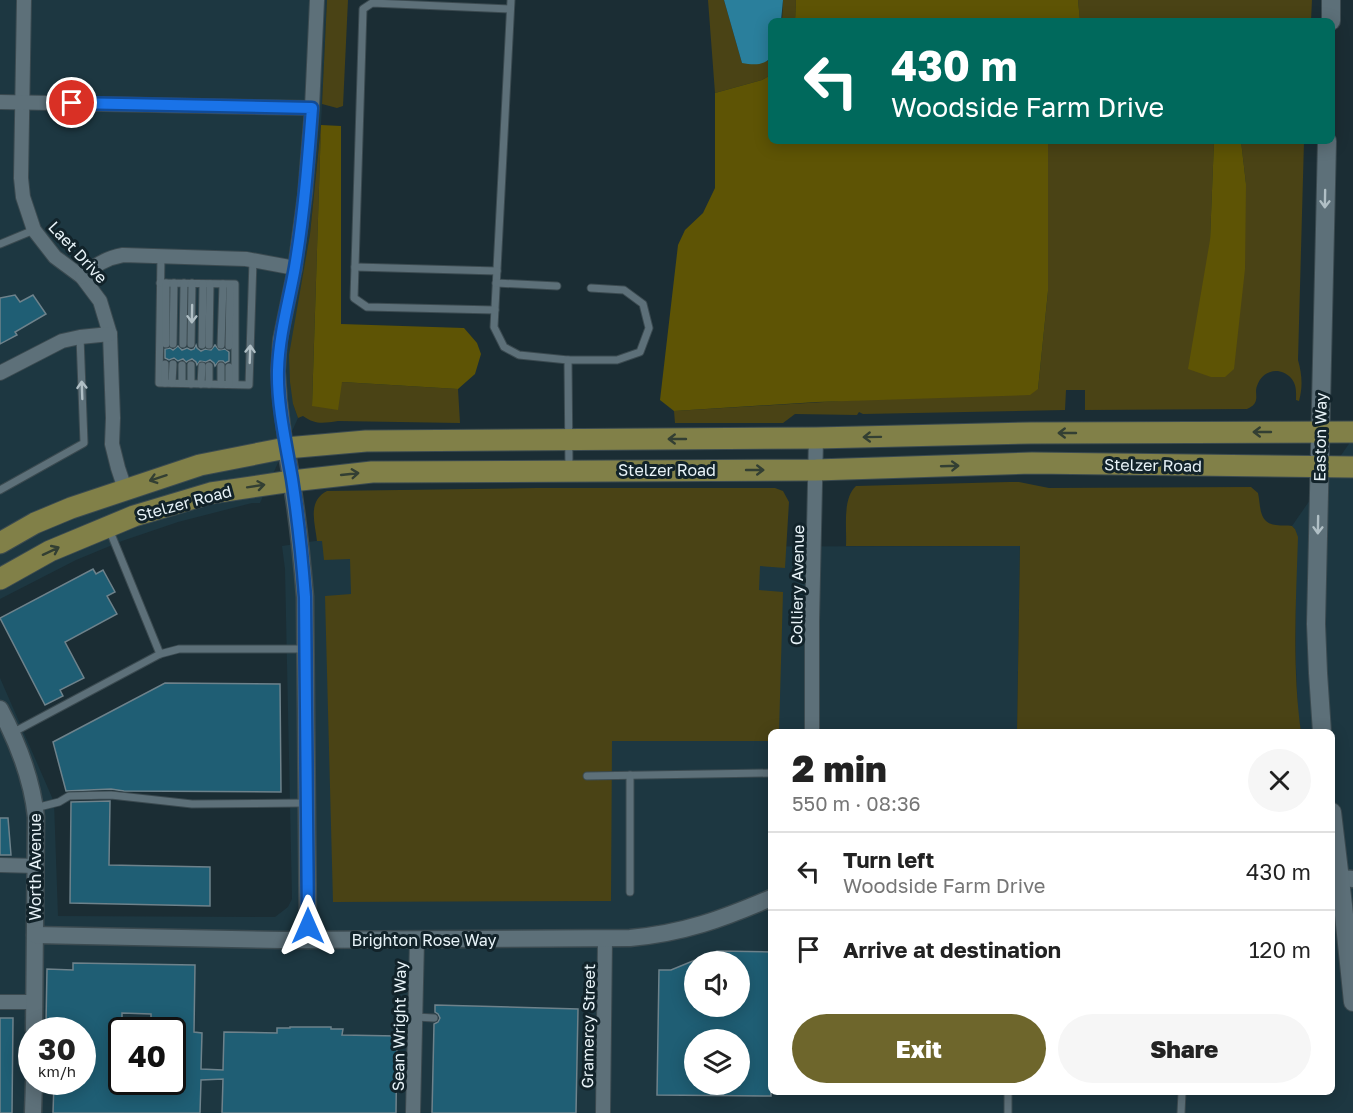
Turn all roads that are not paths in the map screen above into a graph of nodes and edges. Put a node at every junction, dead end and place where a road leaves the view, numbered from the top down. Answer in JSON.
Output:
{"nodes":[{"id":1,"x":24,"y":0,"type":"edge"},
{"id":2,"x":317,"y":0,"type":"edge"},
{"id":3,"x":511,"y":0,"type":"edge"},
{"id":4,"x":1331,"y":0,"type":"edge"},
{"id":5,"x":510,"y":9,"type":"junction"},
{"id":6,"x":1330,"y":18,"type":"edge"},
{"id":7,"x":0,"y":102,"type":"edge"},
{"id":8,"x":22,"y":102,"type":"junction"},
{"id":9,"x":312,"y":108,"type":"junction"},
{"id":10,"x":1327,"y":144,"type":"edge"},
{"id":11,"x":34,"y":230,"type":"junction"},
{"id":12,"x":0,"y":244,"type":"edge"},
{"id":13,"x":161,"y":256,"type":"junction"},
{"id":14,"x":253,"y":260,"type":"junction"},
{"id":15,"x":355,"y":267,"type":"junction"},
{"id":16,"x":295,"y":268,"type":"junction"},
{"id":17,"x":497,"y":271,"type":"junction"},
{"id":18,"x":82,"y":277,"type":"junction"},
{"id":19,"x":167,"y":283,"type":"junction"},
{"id":20,"x":188,"y":283,"type":"junction"},
{"id":21,"x":496,"y":283,"type":"junction"},
{"id":22,"x":207,"y":284,"type":"junction"},
{"id":23,"x":226,"y":284,"type":"junction"},
{"id":24,"x":557,"y":286,"type":"dead end"},
{"id":25,"x":591,"y":288,"type":"dead end"},
{"id":26,"x":495,"y":310,"type":"junction"},
{"id":27,"x":110,"y":334,"type":"junction"},
{"id":28,"x":80,"y":337,"type":"junction"},
{"id":29,"x":169,"y":344,"type":"dead end"},
{"id":30,"x":187,"y":344,"type":"dead end"},
{"id":31,"x":206,"y":345,"type":"dead end"},
{"id":32,"x":225,"y":345,"type":"dead end"},
{"id":33,"x":568,"y":360,"type":"junction"},
{"id":34,"x":169,"y":364,"type":"dead end"},
{"id":35,"x":182,"y":365,"type":"dead end"},
{"id":36,"x":191,"y":365,"type":"dead end"},
{"id":37,"x":206,"y":366,"type":"dead end"},
{"id":38,"x":225,"y":366,"type":"dead end"},
{"id":39,"x":0,"y":373,"type":"edge"},
{"id":40,"x":168,"y":383,"type":"junction"},
{"id":41,"x":182,"y":383,"type":"junction"},
{"id":42,"x":190,"y":384,"type":"junction"},
{"id":43,"x":205,"y":384,"type":"junction"},
{"id":44,"x":228,"y":384,"type":"junction"},
{"id":45,"x":1320,"y":432,"type":"junction"},
{"id":46,"x":1353,"y":432,"type":"edge"},
{"id":47,"x":816,"y":438,"type":"junction"},
{"id":48,"x":569,"y":439,"type":"junction"},
{"id":49,"x":286,"y":448,"type":"junction"},
{"id":50,"x":1319,"y":467,"type":"junction"},
{"id":51,"x":1353,"y":467,"type":"edge"},
{"id":52,"x":816,"y":470,"type":"junction"},
{"id":53,"x":569,"y":471,"type":"junction"},
{"id":54,"x":292,"y":481,"type":"junction"},
{"id":55,"x":125,"y":489,"type":"junction"},
{"id":56,"x":0,"y":490,"type":"edge"},
{"id":57,"x":108,"y":527,"type":"junction"},
{"id":58,"x":0,"y":543,"type":"edge"},
{"id":59,"x":0,"y":579,"type":"edge"},
{"id":60,"x":305,"y":649,"type":"junction"},
{"id":61,"x":160,"y":654,"type":"junction"},
{"id":62,"x":0,"y":709,"type":"edge"},
{"id":63,"x":812,"y":729,"type":"edge"},
{"id":64,"x":1322,"y":729,"type":"edge"},
{"id":65,"x":12,"y":733,"type":"junction"},
{"id":66,"x":768,"y":772,"type":"edge"},
{"id":67,"x":630,"y":775,"type":"junction"},
{"id":68,"x":587,"y":776,"type":"dead end"},
{"id":69,"x":307,"y":803,"type":"junction"},
{"id":70,"x":35,"y":808,"type":"junction"},
{"id":71,"x":1335,"y":832,"type":"edge"},
{"id":72,"x":0,"y":866,"type":"edge"},
{"id":73,"x":36,"y":866,"type":"junction"},
{"id":74,"x":1342,"y":878,"type":"edge"},
{"id":75,"x":630,"y":892,"type":"dead end"},
{"id":76,"x":768,"y":899,"type":"edge"},
{"id":77,"x":35,"y":935,"type":"junction"},
{"id":78,"x":605,"y":939,"type":"junction"},
{"id":79,"x":308,"y":940,"type":"junction"},
{"id":80,"x":417,"y":940,"type":"junction"},
{"id":81,"x":0,"y":1002,"type":"edge"},
{"id":82,"x":35,"y":1002,"type":"junction"},
{"id":83,"x":1353,"y":1002,"type":"edge"},
{"id":84,"x":34,"y":1017,"type":"edge"},
{"id":85,"x":416,"y":1017,"type":"junction"},
{"id":86,"x":434,"y":1018,"type":"dead end"},
{"id":87,"x":34,"y":1095,"type":"edge"},
{"id":88,"x":1008,"y":1095,"type":"edge"},
{"id":89,"x":1182,"y":1095,"type":"edge"},
{"id":90,"x":33,"y":1113,"type":"edge"},
{"id":91,"x":413,"y":1113,"type":"edge"},
{"id":92,"x":603,"y":1113,"type":"edge"},
{"id":93,"x":1008,"y":1113,"type":"edge"},
{"id":94,"x":1181,"y":1113,"type":"edge"}],
"edges":[{"from":1,"to":8,"type":"street","name":"Laet Drive"},
{"from":2,"to":9,"type":"street"},
{"from":3,"to":5,"type":"lane"},
{"from":4,"to":6,"type":"main road"},
{"from":5,"to":15,"type":"lane"},
{"from":5,"to":17,"type":"lane"},
{"from":7,"to":8,"type":"street"},
{"from":8,"to":9,"type":"street"},
{"from":8,"to":11,"type":"street","name":"Laet Drive"},
{"from":9,"to":16,"type":"street"},
{"from":10,"to":45,"type":"main road","name":"Easton Way","one_way":true},
{"from":11,"to":12,"type":"lane"},
{"from":11,"to":18,"type":"street","name":"Laet Drive"},
{"from":13,"to":14,"type":"street"},
{"from":13,"to":18,"type":"street"},
{"from":13,"to":19,"type":"lane"},
{"from":14,"to":16,"type":"street"},
{"from":44,"to":14,"type":"lane","one_way":true},
{"from":15,"to":17,"type":"lane"},
{"from":15,"to":26,"type":"lane"},
{"from":16,"to":49,"type":"street"},
{"from":17,"to":21,"type":"lane"},
{"from":18,"to":27,"type":"street","name":"Laet Drive"},
{"from":19,"to":20,"type":"lane"},
{"from":19,"to":29,"type":"lane"},
{"from":19,"to":40,"type":"lane"},
{"from":20,"to":22,"type":"lane"},
{"from":20,"to":30,"type":"lane"},
{"from":21,"to":24,"type":"lane"},
{"from":21,"to":26,"type":"lane"},
{"from":22,"to":23,"type":"lane"},
{"from":22,"to":31,"type":"lane"},
{"from":23,"to":32,"type":"lane"},
{"from":23,"to":44,"type":"lane"},
{"from":25,"to":33,"type":"lane"},
{"from":26,"to":33,"type":"lane"},
{"from":27,"to":28,"type":"street"},
{"from":27,"to":55,"type":"street","name":"Laet Drive"},
{"from":28,"to":39,"type":"street"},
{"from":56,"to":28,"type":"lane","one_way":true},
{"from":33,"to":48,"type":"lane"},
{"from":34,"to":40,"type":"lane"},
{"from":35,"to":41,"type":"lane"},
{"from":36,"to":42,"type":"lane"},
{"from":37,"to":43,"type":"lane"},
{"from":38,"to":44,"type":"lane"},
{"from":40,"to":41,"type":"lane"},
{"from":41,"to":42,"type":"lane"},
{"from":42,"to":43,"type":"lane"},
{"from":43,"to":44,"type":"lane"},
{"from":45,"to":46,"type":"main road","name":"Stelzer Road"},
{"from":45,"to":47,"type":"main road","name":"Stelzer Road","one_way":true},
{"from":45,"to":50,"type":"main road","name":"Easton Way"},
{"from":47,"to":48,"type":"main road","name":"Stelzer Road","one_way":true},
{"from":47,"to":52,"type":"street","name":"Colliery Avenue"},
{"from":48,"to":49,"type":"main road","name":"Stelzer Road"},
{"from":48,"to":53,"type":"lane"},
{"from":49,"to":54,"type":"street"},
{"from":49,"to":55,"type":"main road","name":"Stelzer Road","one_way":true},
{"from":50,"to":51,"type":"main road","name":"Stelzer Road"},
{"from":52,"to":50,"type":"main road","name":"Stelzer Road","one_way":true},
{"from":50,"to":64,"type":"main road","name":"Easton Way","one_way":true},
{"from":53,"to":52,"type":"main road","name":"Stelzer Road","one_way":true},
{"from":52,"to":63,"type":"street","name":"Colliery Avenue"},
{"from":54,"to":53,"type":"main road","name":"Stelzer Road","one_way":true},
{"from":57,"to":54,"type":"main road","name":"Stelzer Road","one_way":true},
{"from":54,"to":60,"type":"street"},
{"from":55,"to":58,"type":"main road","name":"Stelzer Road"},
{"from":59,"to":57,"type":"main road","name":"Stelzer Road","one_way":true},
{"from":57,"to":61,"type":"lane"},
{"from":60,"to":61,"type":"lane"},
{"from":60,"to":69,"type":"street"},
{"from":61,"to":65,"type":"lane"},
{"from":62,"to":65,"type":"street","name":"Worth Avenue"},
{"from":65,"to":70,"type":"street","name":"Worth Avenue"},
{"from":66,"to":67,"type":"lane"},
{"from":67,"to":68,"type":"lane"},
{"from":67,"to":75,"type":"lane"},
{"from":69,"to":70,"type":"lane"},
{"from":69,"to":79,"type":"street"},
{"from":70,"to":73,"type":"street","name":"Worth Avenue"},
{"from":71,"to":74,"type":"main road"},
{"from":72,"to":73,"type":"street"},
{"from":73,"to":77,"type":"street","name":"Worth Avenue"},
{"from":74,"to":83,"type":"main road"},
{"from":76,"to":78,"type":"street","name":"Brighton Rose Way"},
{"from":77,"to":79,"type":"street","name":"Brighton Rose Way"},
{"from":77,"to":82,"type":"street","name":"Worth Avenue"},
{"from":78,"to":80,"type":"street","name":"Brighton Rose Way"},
{"from":78,"to":92,"type":"street","name":"Gramercy Street"},
{"from":79,"to":80,"type":"street","name":"Brighton Rose Way"},
{"from":80,"to":85,"type":"street","name":"Sean Wright Way"},
{"from":81,"to":82,"type":"street"},
{"from":82,"to":84,"type":"street","name":"Worth Avenue"},
{"from":85,"to":86,"type":"lane"},
{"from":85,"to":91,"type":"street","name":"Sean Wright Way"},
{"from":87,"to":90,"type":"street"},
{"from":88,"to":93,"type":"lane"},
{"from":89,"to":94,"type":"lane"}]}
